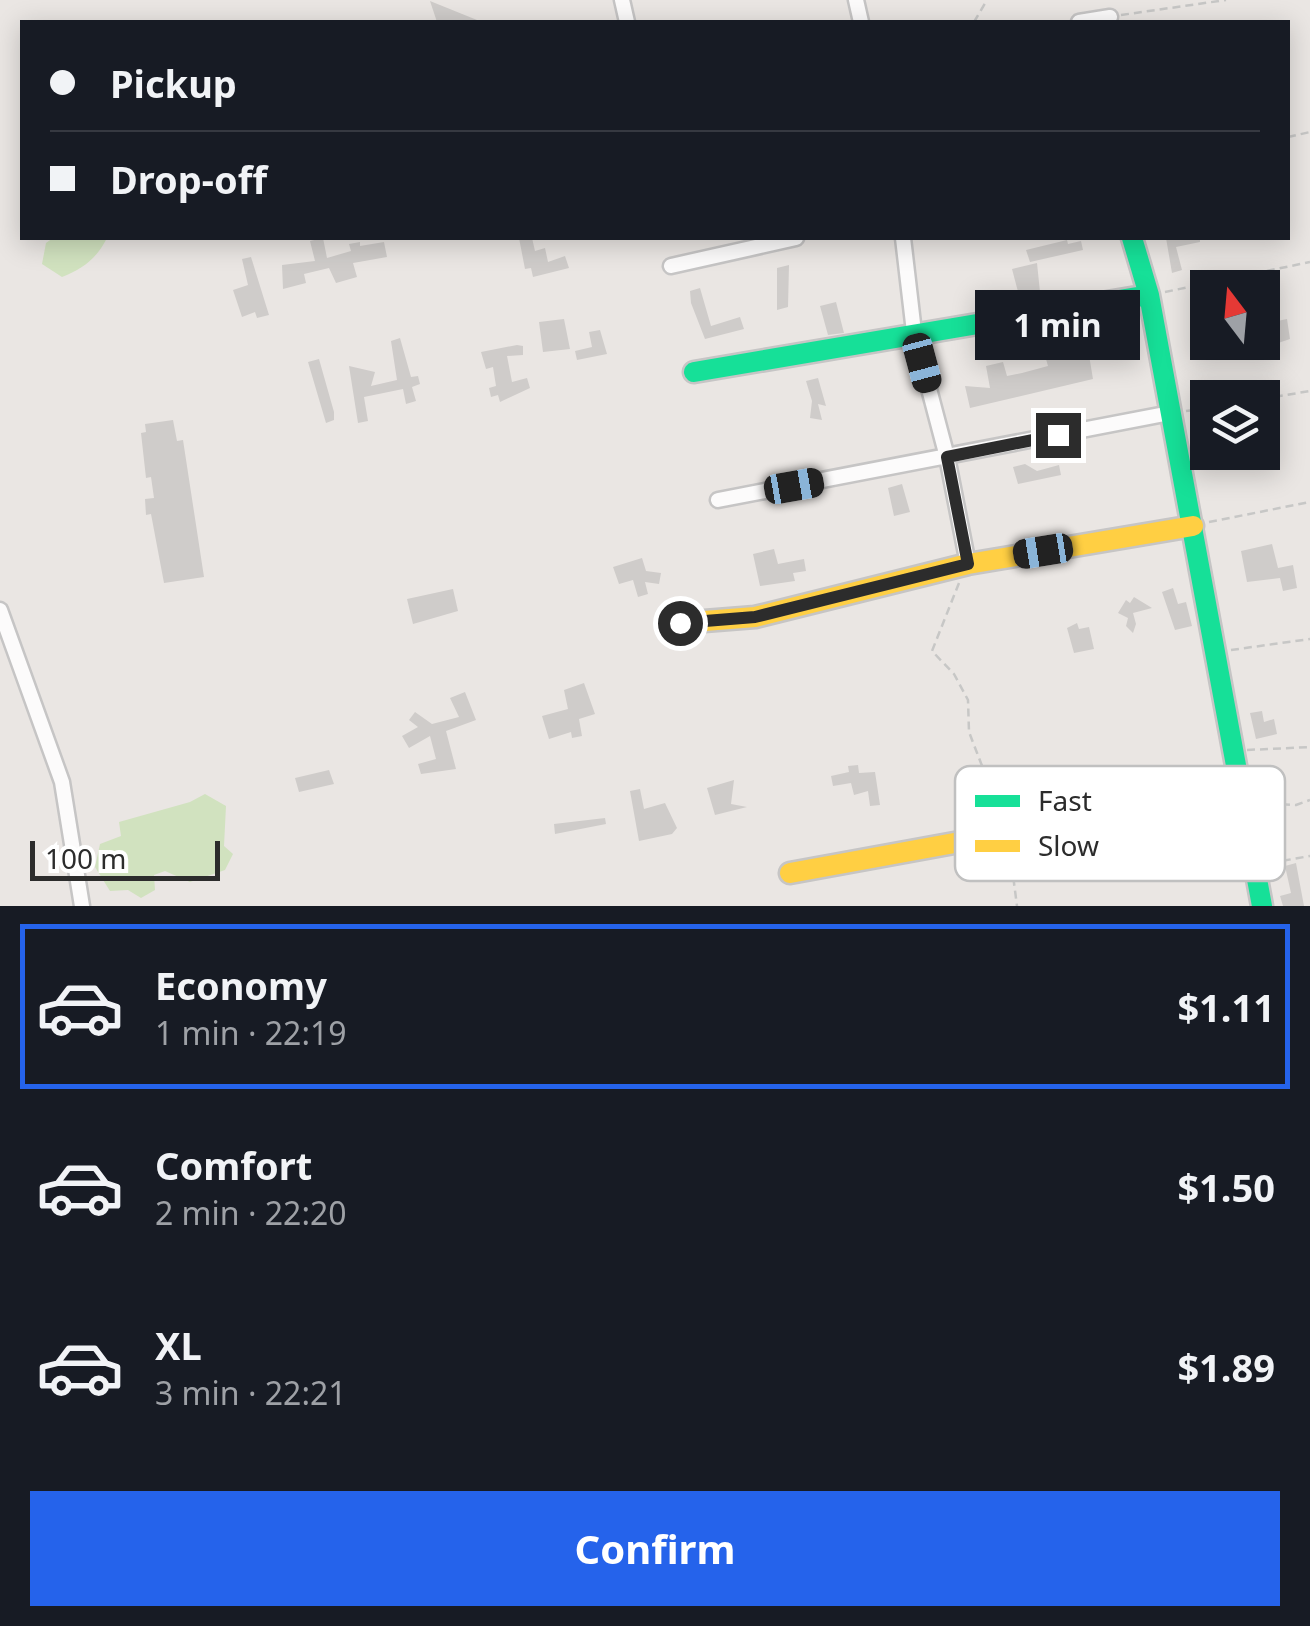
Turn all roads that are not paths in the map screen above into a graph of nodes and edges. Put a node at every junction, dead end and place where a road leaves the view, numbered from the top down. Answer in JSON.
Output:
{"nodes":[{"id":1,"x":1107,"y":0,"type":"edge"},
{"id":2,"x":1109,"y":20,"type":"edge"},
{"id":3,"x":787,"y":240,"type":"edge"},
{"id":4,"x":903,"y":240,"type":"edge"},
{"id":5,"x":1133,"y":240,"type":"edge"},
{"id":6,"x":671,"y":266,"type":"dead end"},
{"id":7,"x":1149,"y":295,"type":"junction"},
{"id":8,"x":914,"y":332,"type":"junction"},
{"id":9,"x":694,"y":372,"type":"dead end"},
{"id":10,"x":1170,"y":414,"type":"junction"},
{"id":11,"x":947,"y":457,"type":"junction"},
{"id":12,"x":718,"y":500,"type":"dead end"},
{"id":13,"x":1193,"y":526,"type":"junction"},
{"id":14,"x":968,"y":564,"type":"junction"},
{"id":15,"x":0,"y":610,"type":"edge"},
{"id":16,"x":680,"y":623,"type":"dead end"},
{"id":17,"x":1234,"y":766,"type":"edge"},
{"id":18,"x":955,"y":843,"type":"edge"},
{"id":19,"x":790,"y":873,"type":"dead end"},
{"id":20,"x":1257,"y":881,"type":"edge"},
{"id":21,"x":82,"y":906,"type":"edge"},
{"id":22,"x":1262,"y":906,"type":"edge"}],
"edges":[{"from":1,"to":2,"type":"street"},
{"from":3,"to":6,"type":"street"},
{"from":4,"to":8,"type":"street"},
{"from":5,"to":7,"type":"street"},
{"from":7,"to":8,"type":"street"},
{"from":7,"to":10,"type":"street"},
{"from":8,"to":9,"type":"street"},
{"from":8,"to":11,"type":"street"},
{"from":10,"to":11,"type":"street"},
{"from":10,"to":13,"type":"street"},
{"from":11,"to":12,"type":"street"},
{"from":11,"to":14,"type":"street"},
{"from":13,"to":14,"type":"street"},
{"from":13,"to":17,"type":"street"},
{"from":14,"to":16,"type":"street"},
{"from":15,"to":21,"type":"street"},
{"from":18,"to":19,"type":"street"},
{"from":20,"to":22,"type":"street"}]}
